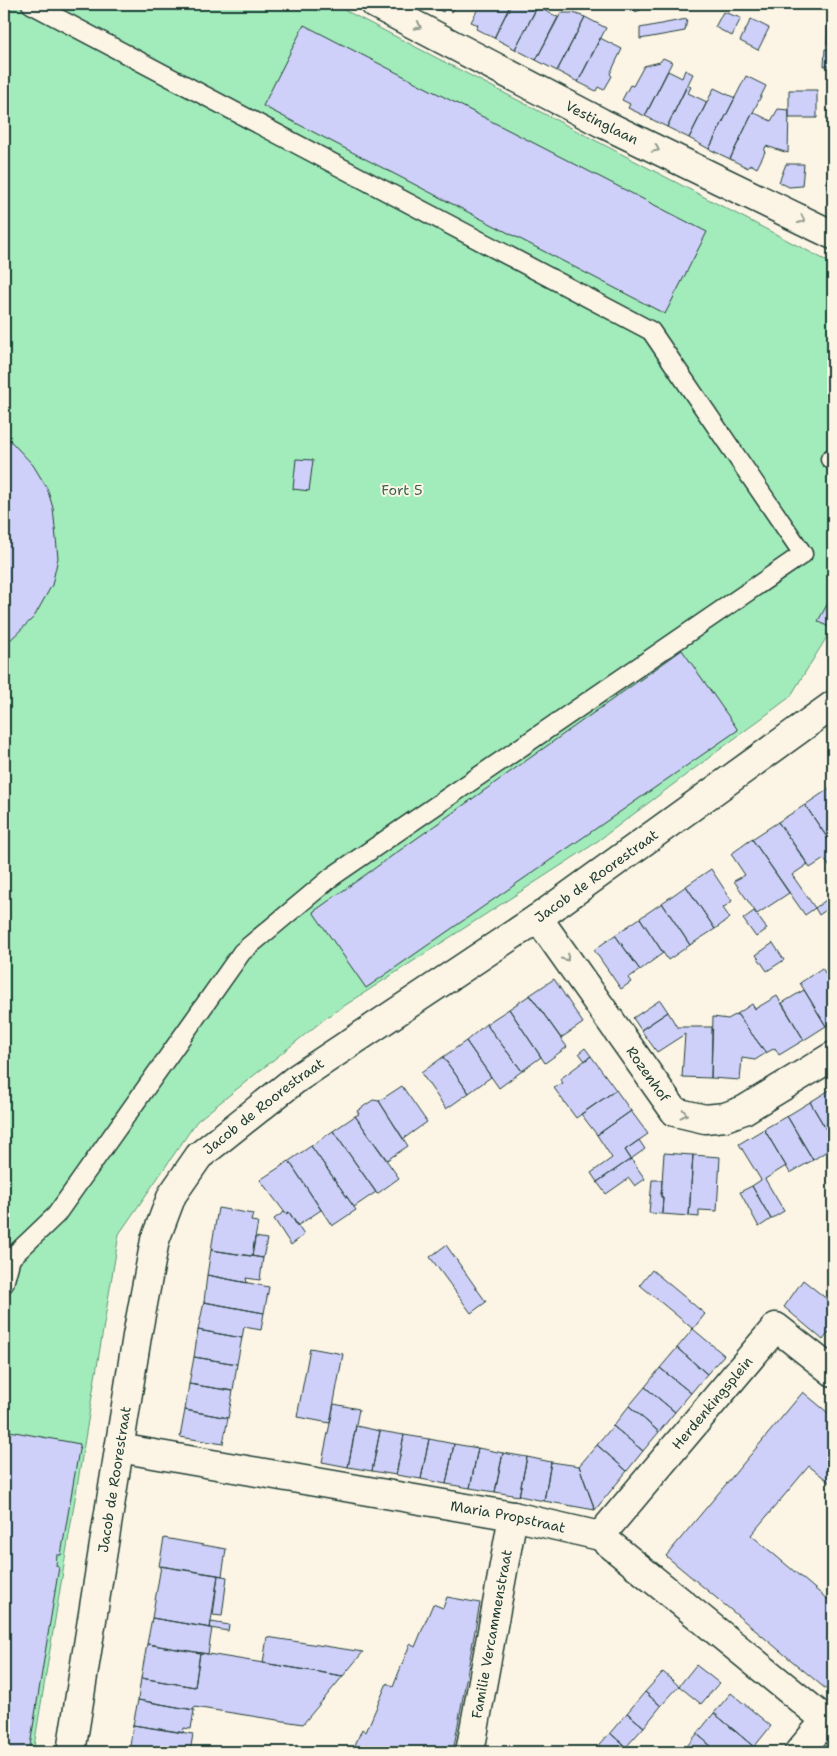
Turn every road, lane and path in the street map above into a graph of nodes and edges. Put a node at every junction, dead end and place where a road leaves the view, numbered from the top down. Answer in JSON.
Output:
{"nodes":[{"id":1,"x":31,"y":4,"type":"edge"},
{"id":2,"x":375,"y":4,"type":"edge"},
{"id":3,"x":833,"y":235,"type":"edge"},
{"id":4,"x":830,"y":717,"type":"edge"},
{"id":5,"x":538,"y":918,"type":"junction"},
{"id":6,"x":833,"y":1056,"type":"edge"},
{"id":7,"x":4,"y":1284,"type":"edge"},
{"id":8,"x":833,"y":1372,"type":"edge"},
{"id":9,"x":120,"y":1448,"type":"junction"},
{"id":10,"x":513,"y":1516,"type":"junction"},
{"id":11,"x":600,"y":1536,"type":"junction"},
{"id":12,"x":830,"y":1723,"type":"edge"},
{"id":13,"x":71,"y":1752,"type":"edge"},
{"id":14,"x":470,"y":1752,"type":"edge"},
{"id":15,"x":799,"y":1752,"type":"edge"}],
"edges":[{"from":1,"to":7,"type":"lane"},
{"from":2,"to":3,"type":"street","name":"Vestinglaan","one_way":true},
{"from":4,"to":5,"type":"street","name":"Jacob de Roorestraat"},
{"from":5,"to":6,"type":"street","name":"Rozenhof","one_way":true},
{"from":5,"to":9,"type":"street","name":"Jacob de Roorestraat"},
{"from":8,"to":11,"type":"street","name":"Herdenkingsplein"},
{"from":9,"to":10,"type":"street","name":"Maria Propstraat"},
{"from":9,"to":13,"type":"street","name":"Jacob de Roorestraat"},
{"from":10,"to":11,"type":"street","name":"Maria Propstraat"},
{"from":10,"to":14,"type":"street","name":"Familie Vercammenstraat"},
{"from":11,"to":12,"type":"street","name":"Maria Propstraat"},
{"from":12,"to":15,"type":"street"}]}
